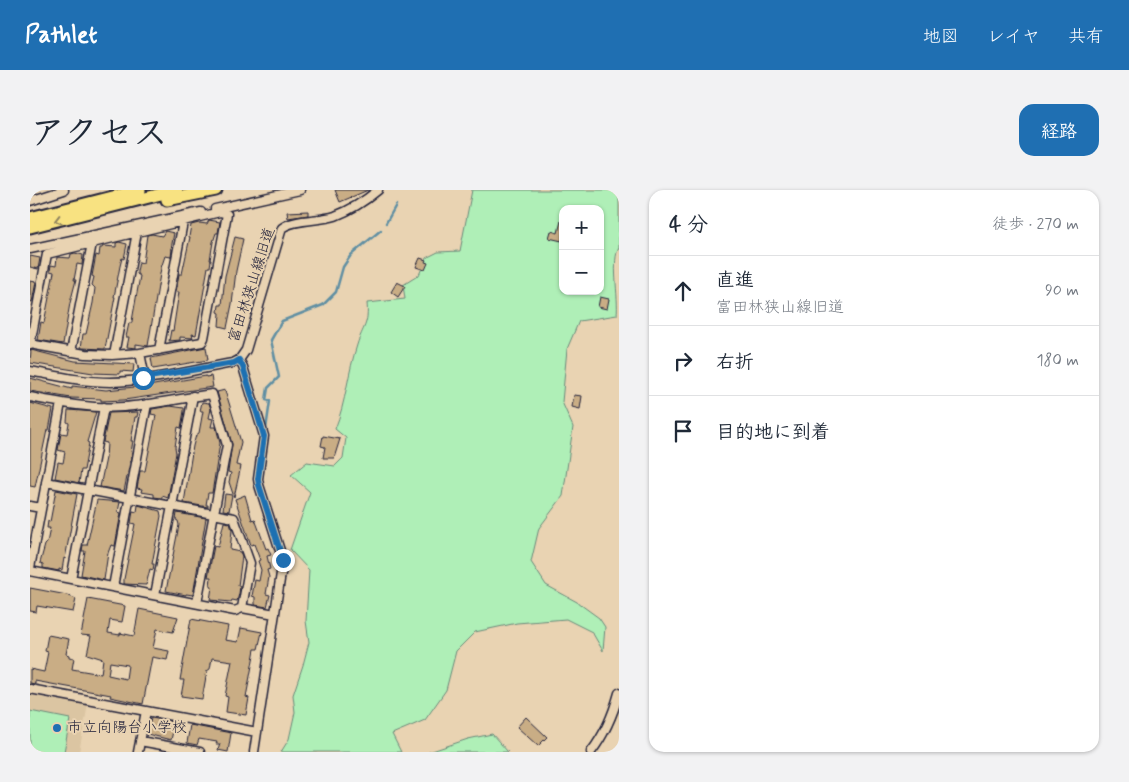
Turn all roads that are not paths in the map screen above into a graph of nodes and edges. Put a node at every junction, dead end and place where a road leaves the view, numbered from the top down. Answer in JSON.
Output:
{"nodes":[{"id":1,"x":64,"y":190,"type":"edge"},
{"id":2,"x":178,"y":190,"type":"edge"},
{"id":3,"x":216,"y":190,"type":"edge"},
{"id":4,"x":300,"y":190,"type":"edge"},
{"id":5,"x":378,"y":190,"type":"edge"},
{"id":6,"x":136,"y":191,"type":"edge"},
{"id":7,"x":30,"y":201,"type":"edge"},
{"id":8,"x":120,"y":204,"type":"junction"},
{"id":9,"x":30,"y":218,"type":"edge"},
{"id":10,"x":183,"y":222,"type":"junction"},
{"id":11,"x":30,"y":227,"type":"edge"},
{"id":12,"x":137,"y":232,"type":"junction"},
{"id":13,"x":92,"y":243,"type":"junction"},
{"id":14,"x":30,"y":249,"type":"edge"},
{"id":15,"x":30,"y":344,"type":"edge"},
{"id":16,"x":158,"y":350,"type":"junction"},
{"id":17,"x":71,"y":352,"type":"junction"},
{"id":18,"x":140,"y":353,"type":"junction"},
{"id":19,"x":114,"y":355,"type":"junction"},
{"id":20,"x":239,"y":360,"type":"junction"},
{"id":21,"x":30,"y":371,"type":"edge"},
{"id":22,"x":144,"y":378,"type":"junction"},
{"id":23,"x":192,"y":396,"type":"junction"},
{"id":24,"x":30,"y":397,"type":"edge"},
{"id":25,"x":62,"y":403,"type":"junction"},
{"id":26,"x":147,"y":404,"type":"junction"},
{"id":27,"x":104,"y":407,"type":"junction"},
{"id":28,"x":46,"y":482,"type":"junction"},
{"id":29,"x":88,"y":490,"type":"junction"},
{"id":30,"x":130,"y":498,"type":"junction"},
{"id":31,"x":30,"y":506,"type":"edge"},
{"id":32,"x":172,"y":506,"type":"junction"},
{"id":33,"x":41,"y":508,"type":"junction"},
{"id":34,"x":214,"y":514,"type":"junction"},
{"id":35,"x":30,"y":570,"type":"edge"},
{"id":36,"x":71,"y":579,"type":"junction"},
{"id":37,"x":113,"y":587,"type":"junction"},
{"id":38,"x":155,"y":595,"type":"junction"},
{"id":39,"x":197,"y":603,"type":"junction"},
{"id":40,"x":242,"y":608,"type":"junction"},
{"id":41,"x":275,"y":614,"type":"junction"},
{"id":42,"x":30,"y":689,"type":"edge"},
{"id":43,"x":619,"y":694,"type":"edge"},
{"id":44,"x":146,"y":711,"type":"junction"},
{"id":45,"x":257,"y":732,"type":"junction"},
{"id":46,"x":140,"y":741,"type":"junction"},
{"id":47,"x":138,"y":752,"type":"edge"},
{"id":48,"x":196,"y":752,"type":"edge"},
{"id":49,"x":254,"y":752,"type":"edge"},
{"id":50,"x":591,"y":752,"type":"edge"}],
"edges":[{"from":1,"to":7,"type":"street"},
{"from":2,"to":8,"type":"highway"},
{"from":3,"to":8,"type":"highway"},
{"from":4,"to":14,"type":"street"},
{"from":5,"to":20,"type":"street","name":"富田林狭山線旧道"},
{"from":6,"to":9,"type":"highway"},
{"from":8,"to":11,"type":"highway","one_way":true},
{"from":10,"to":12,"type":"street"},
{"from":10,"to":16,"type":"street"},
{"from":10,"to":16,"type":"street"},
{"from":12,"to":13,"type":"street"},
{"from":12,"to":19,"type":"street"},
{"from":13,"to":15,"type":"street"},
{"from":13,"to":17,"type":"street"},
{"from":15,"to":17,"type":"street"},
{"from":16,"to":18,"type":"street"},
{"from":17,"to":19,"type":"street"},
{"from":18,"to":19,"type":"street"},
{"from":18,"to":22,"type":"street"},
{"from":20,"to":22,"type":"street","name":"富田林狭山線旧道"},
{"from":20,"to":41,"type":"street"},
{"from":21,"to":22,"type":"street","name":"富田林狭山線旧道"},
{"from":23,"to":26,"type":"street"},
{"from":23,"to":32,"type":"street"},
{"from":23,"to":34,"type":"street"},
{"from":24,"to":25,"type":"street"},
{"from":25,"to":27,"type":"street"},
{"from":25,"to":28,"type":"street"},
{"from":26,"to":27,"type":"street"},
{"from":26,"to":30,"type":"street"},
{"from":27,"to":29,"type":"street"},
{"from":28,"to":29,"type":"street"},
{"from":28,"to":33,"type":"street"},
{"from":29,"to":30,"type":"street"},
{"from":29,"to":36,"type":"street"},
{"from":30,"to":32,"type":"street"},
{"from":30,"to":37,"type":"street"},
{"from":31,"to":33,"type":"street"},
{"from":32,"to":34,"type":"street"},
{"from":32,"to":38,"type":"street"},
{"from":33,"to":35,"type":"street"},
{"from":34,"to":39,"type":"street"},
{"from":34,"to":40,"type":"street"},
{"from":35,"to":36,"type":"street"},
{"from":36,"to":37,"type":"street"},
{"from":37,"to":38,"type":"street"},
{"from":38,"to":39,"type":"street"},
{"from":39,"to":40,"type":"street"},
{"from":40,"to":41,"type":"street"},
{"from":41,"to":45,"type":"street"},
{"from":42,"to":44,"type":"street"},
{"from":43,"to":50,"type":"street"},
{"from":44,"to":45,"type":"street"},
{"from":44,"to":46,"type":"street"},
{"from":45,"to":49,"type":"street"},
{"from":46,"to":47,"type":"street"},
{"from":46,"to":48,"type":"street"}]}
